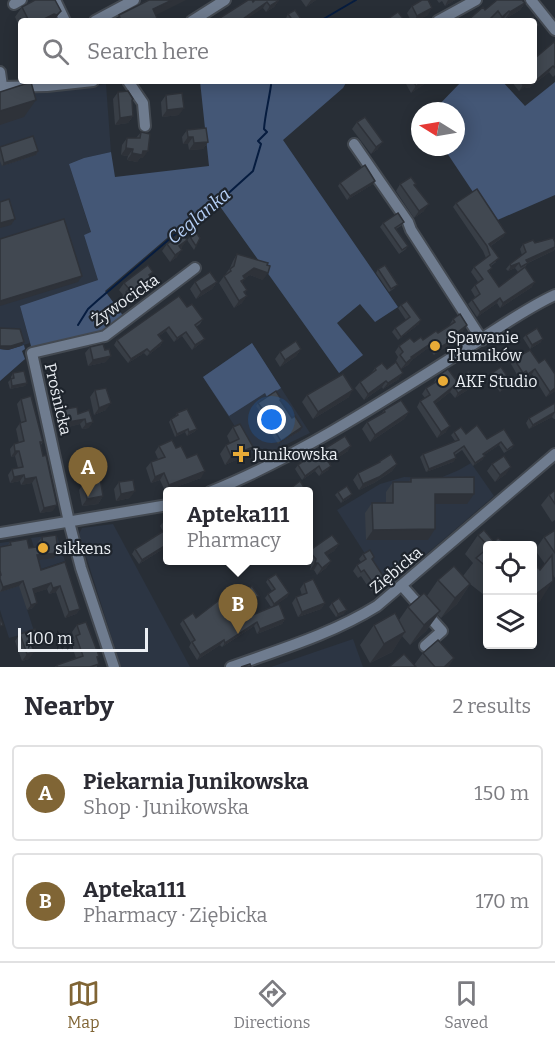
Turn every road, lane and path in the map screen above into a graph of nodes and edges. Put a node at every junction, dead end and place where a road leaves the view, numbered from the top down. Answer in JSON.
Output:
{"nodes":[{"id":1,"x":55,"y":0,"type":"edge"},
{"id":2,"x":134,"y":0,"type":"edge"},
{"id":3,"x":201,"y":0,"type":"edge"},
{"id":4,"x":225,"y":0,"type":"edge"},
{"id":5,"x":476,"y":0,"type":"edge"},
{"id":6,"x":531,"y":0,"type":"edge"},
{"id":7,"x":206,"y":11,"type":"junction"},
{"id":8,"x":64,"y":18,"type":"edge"},
{"id":9,"x":101,"y":18,"type":"edge"},
{"id":10,"x":196,"y":18,"type":"edge"},
{"id":11,"x":443,"y":18,"type":"edge"},
{"id":12,"x":555,"y":30,"type":"edge"},
{"id":13,"x":0,"y":72,"type":"edge"},
{"id":14,"x":65,"y":84,"type":"edge"},
{"id":15,"x":130,"y":84,"type":"edge"},
{"id":16,"x":1,"y":87,"type":"edge"},
{"id":17,"x":145,"y":126,"type":"dead end"},
{"id":18,"x":354,"y":144,"type":"dead end"},
{"id":19,"x":195,"y":268,"type":"dead end"},
{"id":20,"x":555,"y":295,"type":"edge"},
{"id":21,"x":482,"y":340,"type":"junction"},
{"id":22,"x":32,"y":353,"type":"joint"},
{"id":23,"x":555,"y":454,"type":"edge"},
{"id":24,"x":222,"y":487,"type":"edge"},
{"id":25,"x":163,"y":506,"type":"edge"},
{"id":26,"x":69,"y":522,"type":"junction"},
{"id":27,"x":0,"y":533,"type":"edge"},
{"id":28,"x":403,"y":587,"type":"junction"},
{"id":29,"x":425,"y":646,"type":"dead end"},
{"id":30,"x":114,"y":667,"type":"edge"},
{"id":31,"x":231,"y":667,"type":"edge"}],
"edges":[{"from":1,"to":8,"type":"street"},
{"from":2,"to":9,"type":"street"},
{"from":3,"to":7,"type":"street"},
{"from":4,"to":7,"type":"street"},
{"from":5,"to":11,"type":"street"},
{"from":6,"to":12,"type":"street"},
{"from":7,"to":10,"type":"street"},
{"from":13,"to":16,"type":"street"},
{"from":14,"to":16,"type":"street"},
{"from":15,"to":17,"type":"street"},
{"from":18,"to":21,"type":"street"},
{"from":19,"to":22,"type":"street","name":"Żywocicka"},
{"from":20,"to":21,"type":"street"},
{"from":21,"to":24,"type":"street"},
{"from":22,"to":26,"type":"street","name":"Prośnicka"},
{"from":23,"to":28,"type":"street","name":"Ziębicka"},
{"from":25,"to":26,"type":"street"},
{"from":26,"to":27,"type":"street"},
{"from":26,"to":30,"type":"street","name":"Prośnicka"},
{"from":28,"to":29,"type":"street"},
{"from":28,"to":31,"type":"street","name":"Ziębicka"}]}
